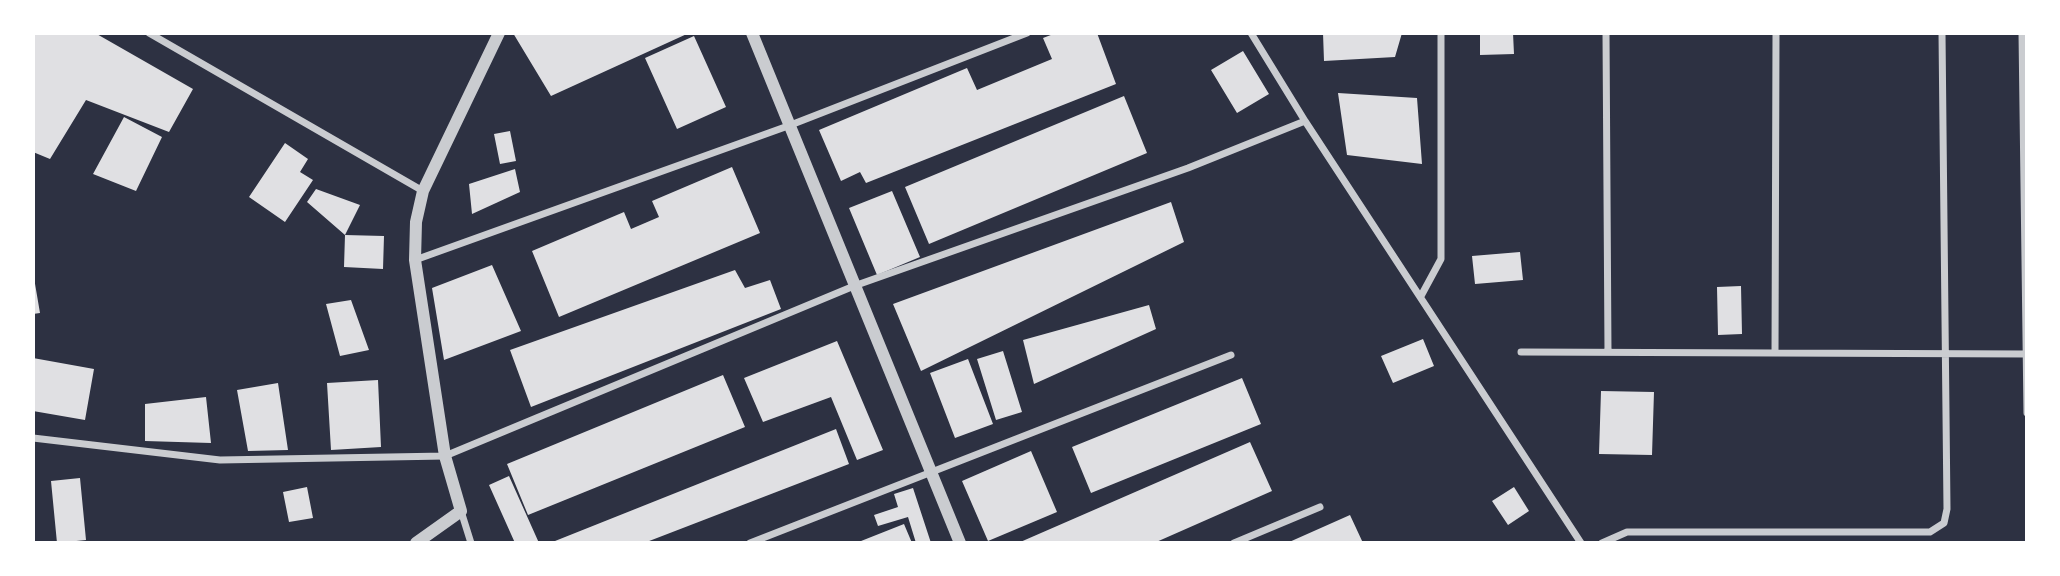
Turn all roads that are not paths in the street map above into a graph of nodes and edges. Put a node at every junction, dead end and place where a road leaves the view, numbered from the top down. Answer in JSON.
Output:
{"nodes":[{"id":1,"x":149,"y":33,"type":"edge"},
{"id":2,"x":499,"y":33,"type":"edge"},
{"id":3,"x":752,"y":33,"type":"edge"},
{"id":4,"x":1027,"y":33,"type":"edge"},
{"id":5,"x":1251,"y":33,"type":"edge"},
{"id":6,"x":1441,"y":33,"type":"edge"},
{"id":7,"x":1606,"y":33,"type":"edge"},
{"id":8,"x":1776,"y":33,"type":"edge"},
{"id":9,"x":1942,"y":33,"type":"edge"},
{"id":10,"x":2022,"y":33,"type":"edge"},
{"id":11,"x":1305,"y":121,"type":"junction"},
{"id":12,"x":788,"y":126,"type":"junction"},
{"id":13,"x":423,"y":191,"type":"junction"},
{"id":14,"x":415,"y":260,"type":"junction"},
{"id":15,"x":854,"y":286,"type":"junction"},
{"id":16,"x":1421,"y":296,"type":"junction"},
{"id":17,"x":1521,"y":352,"type":"dead end"},
{"id":18,"x":1608,"y":352,"type":"junction"},
{"id":19,"x":1775,"y":353,"type":"junction"},
{"id":20,"x":1947,"y":354,"type":"junction"},
{"id":21,"x":2026,"y":354,"type":"edge"},
{"id":22,"x":1231,"y":355,"type":"dead end"},
{"id":23,"x":2027,"y":413,"type":"edge"},
{"id":24,"x":33,"y":439,"type":"edge"},
{"id":25,"x":445,"y":456,"type":"junction"},
{"id":26,"x":931,"y":472,"type":"junction"},
{"id":27,"x":1320,"y":507,"type":"dead end"},
{"id":28,"x":461,"y":511,"type":"junction"},
{"id":29,"x":416,"y":543,"type":"edge"},
{"id":30,"x":471,"y":543,"type":"edge"},
{"id":31,"x":750,"y":543,"type":"edge"},
{"id":32,"x":960,"y":543,"type":"edge"},
{"id":33,"x":1234,"y":543,"type":"edge"},
{"id":34,"x":1581,"y":543,"type":"edge"},
{"id":35,"x":1602,"y":543,"type":"edge"}],
"edges":[{"from":1,"to":13,"type":"street"},
{"from":2,"to":13,"type":"street"},
{"from":3,"to":12,"type":"street"},
{"from":4,"to":12,"type":"street"},
{"from":5,"to":11,"type":"street"},
{"from":6,"to":16,"type":"street"},
{"from":7,"to":18,"type":"street"},
{"from":8,"to":19,"type":"street"},
{"from":9,"to":20,"type":"street"},
{"from":10,"to":21,"type":"street"},
{"from":11,"to":15,"type":"street"},
{"from":11,"to":16,"type":"street"},
{"from":12,"to":14,"type":"street"},
{"from":12,"to":15,"type":"street"},
{"from":13,"to":14,"type":"street"},
{"from":14,"to":25,"type":"street"},
{"from":15,"to":25,"type":"street"},
{"from":15,"to":26,"type":"street"},
{"from":16,"to":34,"type":"street"},
{"from":17,"to":18,"type":"street"},
{"from":18,"to":19,"type":"street"},
{"from":19,"to":20,"type":"street"},
{"from":20,"to":21,"type":"street"},
{"from":20,"to":35,"type":"street"},
{"from":21,"to":23,"type":"street"},
{"from":22,"to":26,"type":"street"},
{"from":24,"to":25,"type":"street"},
{"from":25,"to":28,"type":"street"},
{"from":26,"to":31,"type":"street"},
{"from":26,"to":32,"type":"street"},
{"from":27,"to":33,"type":"street"},
{"from":28,"to":29,"type":"street"},
{"from":28,"to":30,"type":"street"}]}
